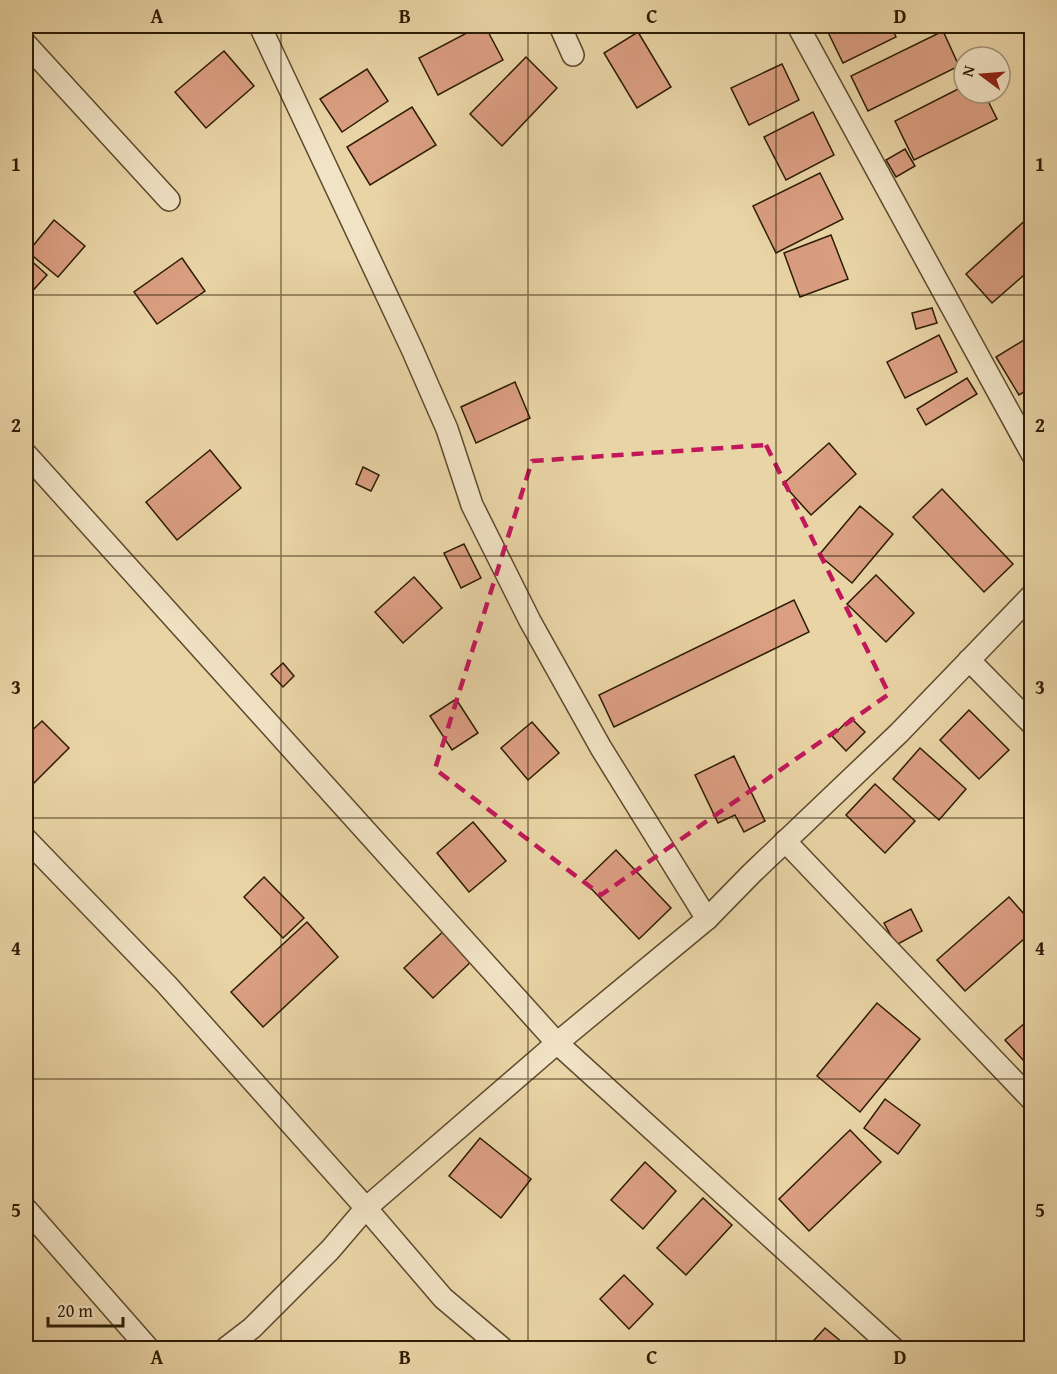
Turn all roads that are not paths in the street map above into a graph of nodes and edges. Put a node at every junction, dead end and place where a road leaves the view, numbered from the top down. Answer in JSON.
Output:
{"nodes":[{"id":1,"x":260,"y":26,"type":"edge"},
{"id":2,"x":560,"y":26,"type":"edge"},
{"id":3,"x":798,"y":26,"type":"edge"},
{"id":4,"x":26,"y":44,"type":"edge"},
{"id":5,"x":573,"y":55,"type":"dead end"},
{"id":6,"x":170,"y":200,"type":"dead end"},
{"id":7,"x":26,"y":454,"type":"edge"},
{"id":8,"x":1032,"y":454,"type":"edge"},
{"id":9,"x":1032,"y":595,"type":"edge"},
{"id":10,"x":969,"y":660,"type":"junction"},
{"id":11,"x":1032,"y":724,"type":"edge"},
{"id":12,"x":26,"y":839,"type":"edge"},
{"id":13,"x":786,"y":841,"type":"junction"},
{"id":14,"x":707,"y":919,"type":"junction"},
{"id":15,"x":557,"y":1043,"type":"junction"},
{"id":16,"x":1032,"y":1100,"type":"edge"},
{"id":17,"x":366,"y":1208,"type":"junction"},
{"id":18,"x":26,"y":1209,"type":"edge"},
{"id":19,"x":148,"y":1348,"type":"edge"},
{"id":20,"x":226,"y":1348,"type":"edge"},
{"id":21,"x":502,"y":1348,"type":"edge"},
{"id":22,"x":893,"y":1348,"type":"edge"}],
"edges":[{"from":1,"to":14,"type":"street"},
{"from":2,"to":5,"type":"street"},
{"from":3,"to":8,"type":"street"},
{"from":4,"to":6,"type":"street"},
{"from":7,"to":15,"type":"street"},
{"from":9,"to":10,"type":"street"},
{"from":10,"to":11,"type":"street"},
{"from":10,"to":13,"type":"street"},
{"from":12,"to":17,"type":"street"},
{"from":13,"to":14,"type":"street"},
{"from":13,"to":16,"type":"street"},
{"from":14,"to":15,"type":"street"},
{"from":15,"to":17,"type":"street"},
{"from":15,"to":22,"type":"street"},
{"from":17,"to":20,"type":"street"},
{"from":17,"to":21,"type":"street"},
{"from":18,"to":19,"type":"street"}]}
